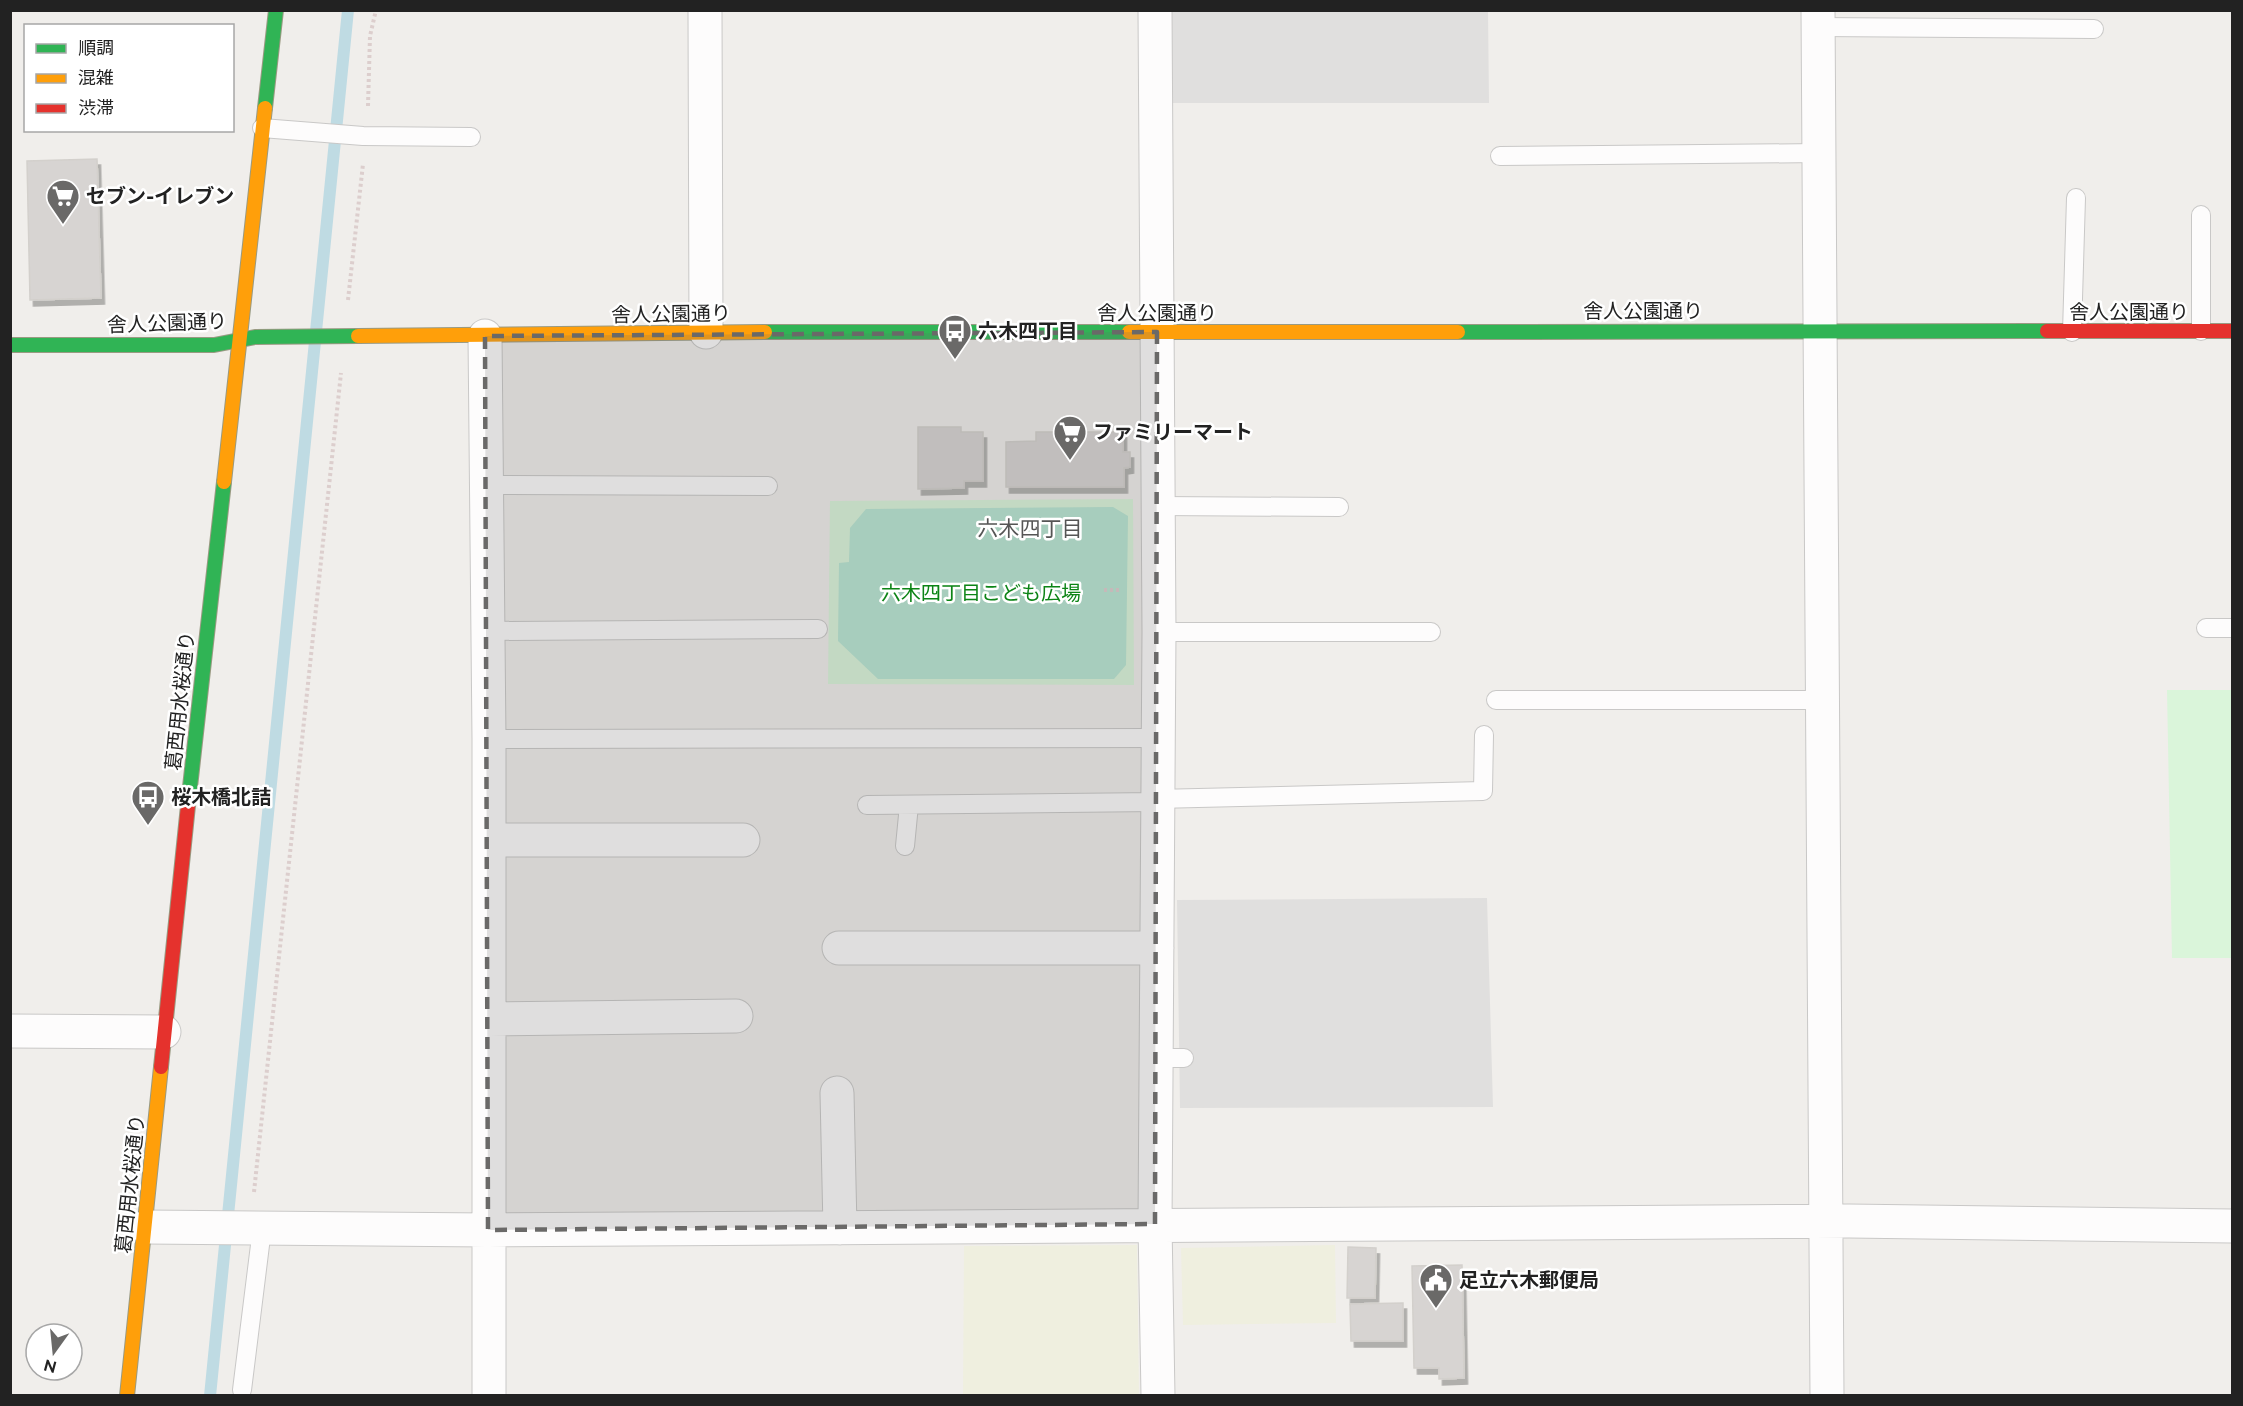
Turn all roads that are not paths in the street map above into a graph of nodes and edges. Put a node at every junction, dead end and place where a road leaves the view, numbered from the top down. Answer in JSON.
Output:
{"nodes":[{"id":1,"x":276,"y":10,"type":"edge"},
{"id":2,"x":705,"y":10,"type":"edge"},
{"id":3,"x":1155,"y":10,"type":"edge"},
{"id":4,"x":1818,"y":19,"type":"edge"},
{"id":5,"x":2094,"y":28,"type":"dead end"},
{"id":6,"x":262,"y":128,"type":"junction"},
{"id":7,"x":471,"y":137,"type":"dead end"},
{"id":8,"x":1819,"y":153,"type":"junction"},
{"id":9,"x":1500,"y":156,"type":"dead end"},
{"id":10,"x":2076,"y":198,"type":"dead end"},
{"id":11,"x":2201,"y":215,"type":"dead end"},
{"id":12,"x":1819,"y":330,"type":"junction"},
{"id":13,"x":2201,"y":331,"type":"junction"},
{"id":14,"x":2232,"y":331,"type":"edge"},
{"id":15,"x":706,"y":332,"type":"junction"},
{"id":16,"x":1157,"y":332,"type":"junction"},
{"id":17,"x":2072,"y":332,"type":"junction"},
{"id":18,"x":485,"y":336,"type":"junction"},
{"id":19,"x":238,"y":340,"type":"junction"},
{"id":20,"x":10,"y":345,"type":"edge"},
{"id":21,"x":487,"y":485,"type":"junction"},
{"id":22,"x":768,"y":486,"type":"dead end"},
{"id":23,"x":1158,"y":506,"type":"junction"},
{"id":24,"x":1339,"y":507,"type":"dead end"},
{"id":25,"x":2206,"y":628,"type":"dead end"},
{"id":26,"x":2232,"y":628,"type":"edge"},
{"id":27,"x":818,"y":629,"type":"dead end"},
{"id":28,"x":488,"y":631,"type":"junction"},
{"id":29,"x":1159,"y":632,"type":"junction"},
{"id":30,"x":1431,"y":632,"type":"dead end"},
{"id":31,"x":1496,"y":700,"type":"dead end"},
{"id":32,"x":1822,"y":700,"type":"junction"},
{"id":33,"x":1484,"y":735,"type":"dead end"},
{"id":34,"x":1157,"y":738,"type":"junction"},
{"id":35,"x":489,"y":740,"type":"junction"},
{"id":36,"x":1156,"y":801,"type":"junction"},
{"id":37,"x":867,"y":805,"type":"dead end"},
{"id":38,"x":909,"y":805,"type":"junction"},
{"id":39,"x":489,"y":840,"type":"junction"},
{"id":40,"x":743,"y":840,"type":"dead end"},
{"id":41,"x":905,"y":846,"type":"dead end"},
{"id":42,"x":839,"y":948,"type":"dead end"},
{"id":43,"x":1157,"y":948,"type":"junction"},
{"id":44,"x":736,"y":1016,"type":"dead end"},
{"id":45,"x":489,"y":1018,"type":"junction"},
{"id":46,"x":10,"y":1031,"type":"edge"},
{"id":47,"x":164,"y":1032,"type":"junction"},
{"id":48,"x":837,"y":1093,"type":"dead end"},
{"id":49,"x":1825,"y":1221,"type":"junction"},
{"id":50,"x":1155,"y":1224,"type":"junction"},
{"id":51,"x":2232,"y":1226,"type":"edge"},
{"id":52,"x":146,"y":1227,"type":"junction"},
{"id":53,"x":840,"y":1228,"type":"junction"},
{"id":54,"x":256,"y":1229,"type":"junction"},
{"id":55,"x":488,"y":1230,"type":"junction"},
{"id":56,"x":242,"y":1390,"type":"dead end"},
{"id":57,"x":127,"y":1395,"type":"edge"},
{"id":58,"x":489,"y":1395,"type":"edge"},
{"id":59,"x":1158,"y":1395,"type":"edge"},
{"id":60,"x":1827,"y":1395,"type":"edge"}],
"edges":[{"from":1,"to":6,"type":"street","name":"葛西用水桜通り"},
{"from":2,"to":15,"type":"street"},
{"from":3,"to":16,"type":"street"},
{"from":4,"to":5,"type":"lane"},
{"from":4,"to":8,"type":"street"},
{"from":6,"to":7,"type":"lane"},
{"from":6,"to":19,"type":"street","name":"葛西用水桜通り"},
{"from":8,"to":9,"type":"lane"},
{"from":8,"to":12,"type":"street"},
{"from":10,"to":17,"type":"lane"},
{"from":11,"to":13,"type":"lane"},
{"from":12,"to":16,"type":"street","name":"舎人公園通り"},
{"from":12,"to":17,"type":"street","name":"舎人公園通り"},
{"from":12,"to":32,"type":"street"},
{"from":13,"to":14,"type":"street","name":"舎人公園通り"},
{"from":13,"to":17,"type":"street","name":"舎人公園通り"},
{"from":15,"to":16,"type":"street","name":"舎人公園通り"},
{"from":15,"to":18,"type":"street","name":"舎人公園通り"},
{"from":16,"to":23,"type":"street"},
{"from":18,"to":19,"type":"street","name":"舎人公園通り"},
{"from":18,"to":21,"type":"street"},
{"from":19,"to":20,"type":"street","name":"舎人公園通り"},
{"from":19,"to":47,"type":"street","name":"葛西用水桜通り"},
{"from":21,"to":22,"type":"lane"},
{"from":21,"to":28,"type":"street"},
{"from":23,"to":24,"type":"lane"},
{"from":23,"to":29,"type":"street"},
{"from":25,"to":26,"type":"lane"},
{"from":27,"to":28,"type":"lane"},
{"from":28,"to":35,"type":"street"},
{"from":29,"to":30,"type":"lane"},
{"from":29,"to":34,"type":"street"},
{"from":31,"to":32,"type":"lane"},
{"from":32,"to":49,"type":"street"},
{"from":33,"to":36,"type":"lane"},
{"from":34,"to":35,"type":"lane"},
{"from":34,"to":36,"type":"street"},
{"from":35,"to":39,"type":"street"},
{"from":36,"to":38,"type":"lane"},
{"from":36,"to":43,"type":"street"},
{"from":37,"to":38,"type":"lane"},
{"from":38,"to":41,"type":"lane"},
{"from":39,"to":40,"type":"street"},
{"from":39,"to":45,"type":"street"},
{"from":42,"to":43,"type":"street"},
{"from":43,"to":50,"type":"street"},
{"from":44,"to":45,"type":"street"},
{"from":45,"to":55,"type":"street"},
{"from":46,"to":47,"type":"street"},
{"from":47,"to":52,"type":"street","name":"葛西用水桜通り"},
{"from":48,"to":53,"type":"street"},
{"from":49,"to":50,"type":"street"},
{"from":49,"to":51,"type":"street"},
{"from":49,"to":60,"type":"street"},
{"from":50,"to":53,"type":"street"},
{"from":50,"to":59,"type":"street"},
{"from":52,"to":54,"type":"street"},
{"from":52,"to":57,"type":"street","name":"葛西用水桜通り"},
{"from":53,"to":55,"type":"street"},
{"from":54,"to":55,"type":"street"},
{"from":54,"to":56,"type":"lane"},
{"from":55,"to":58,"type":"street"}]}
